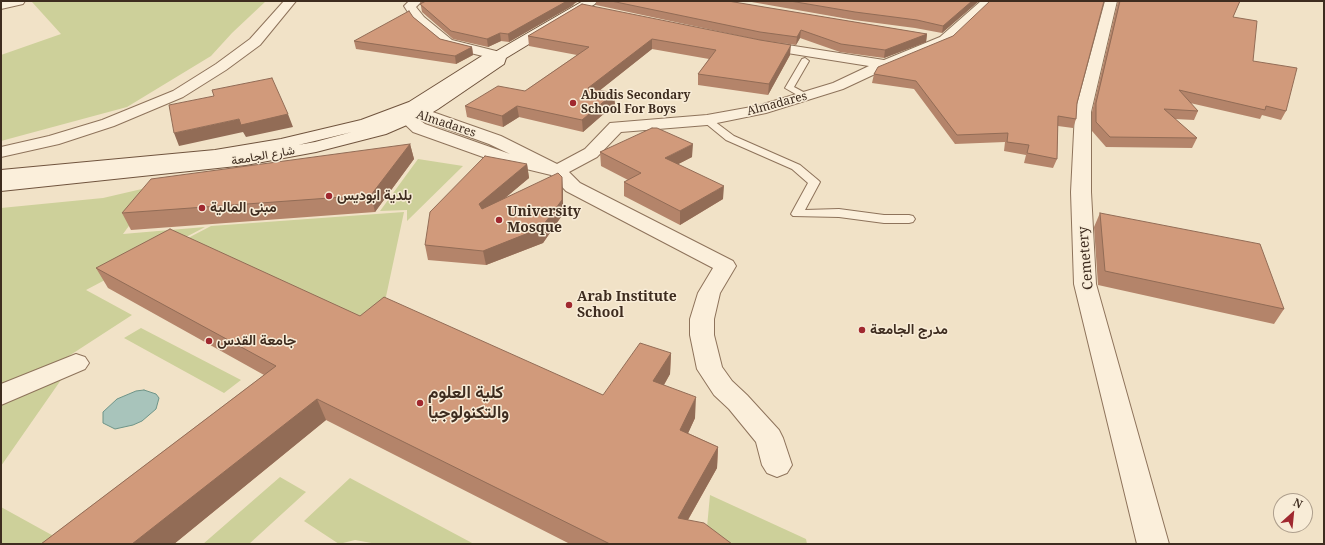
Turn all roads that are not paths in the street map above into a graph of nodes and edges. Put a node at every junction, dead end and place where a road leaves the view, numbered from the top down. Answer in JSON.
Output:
{"nodes":[{"id":1,"x":19,"y":1,"type":"edge"},
{"id":2,"x":290,"y":1,"type":"edge"},
{"id":3,"x":416,"y":1,"type":"edge"},
{"id":4,"x":988,"y":1,"type":"edge"},
{"id":5,"x":1111,"y":1,"type":"edge"},
{"id":6,"x":585,"y":4,"type":"edge"},
{"id":7,"x":1,"y":5,"type":"edge"},
{"id":8,"x":602,"y":12,"type":"edge"},
{"id":9,"x":922,"y":35,"type":"edge"},
{"id":10,"x":944,"y":40,"type":"junction"},
{"id":11,"x":751,"y":43,"type":"edge"},
{"id":12,"x":499,"y":56,"type":"junction"},
{"id":13,"x":805,"y":62,"type":"dead end"},
{"id":14,"x":885,"y":64,"type":"junction"},
{"id":15,"x":806,"y":97,"type":"junction"},
{"id":16,"x":410,"y":115,"type":"junction"},
{"id":17,"x":707,"y":120,"type":"junction"},
{"id":18,"x":1,"y":152,"type":"edge"},
{"id":19,"x":557,"y":171,"type":"junction"},
{"id":20,"x":1,"y":176,"type":"edge"},
{"id":21,"x":1,"y":185,"type":"edge"},
{"id":22,"x":908,"y":220,"type":"dead end"},
{"id":23,"x":76,"y":363,"type":"dead end"},
{"id":24,"x":1,"y":395,"type":"edge"},
{"id":25,"x":777,"y":465,"type":"dead end"},
{"id":26,"x":1152,"y":540,"type":"edge"}],
"edges":[{"from":1,"to":7,"type":"street"},
{"from":2,"to":18,"type":"street"},
{"from":3,"to":12,"type":"street"},
{"from":4,"to":10,"type":"street","name":"Almadares"},
{"from":5,"to":26,"type":"street","name":"Cemetery"},
{"from":6,"to":8,"type":"street"},
{"from":6,"to":12,"type":"street","name":"شارع الجامعة"},
{"from":9,"to":10,"type":"street"},
{"from":10,"to":14,"type":"street","name":"Almadares"},
{"from":11,"to":14,"type":"street"},
{"from":12,"to":16,"type":"street","name":"شارع الجامعة"},
{"from":13,"to":15,"type":"lane"},
{"from":14,"to":15,"type":"street","name":"Almadares"},
{"from":15,"to":17,"type":"street","name":"Almadares"},
{"from":16,"to":19,"type":"street","name":"Almadares"},
{"from":16,"to":20,"type":"street","name":"شارع الجامعة"},
{"from":16,"to":21,"type":"street","name":"شارع الجامعة"},
{"from":17,"to":19,"type":"street","name":"Almadares"},
{"from":17,"to":22,"type":"lane"},
{"from":19,"to":25,"type":"street"},
{"from":23,"to":24,"type":"street"}]}
